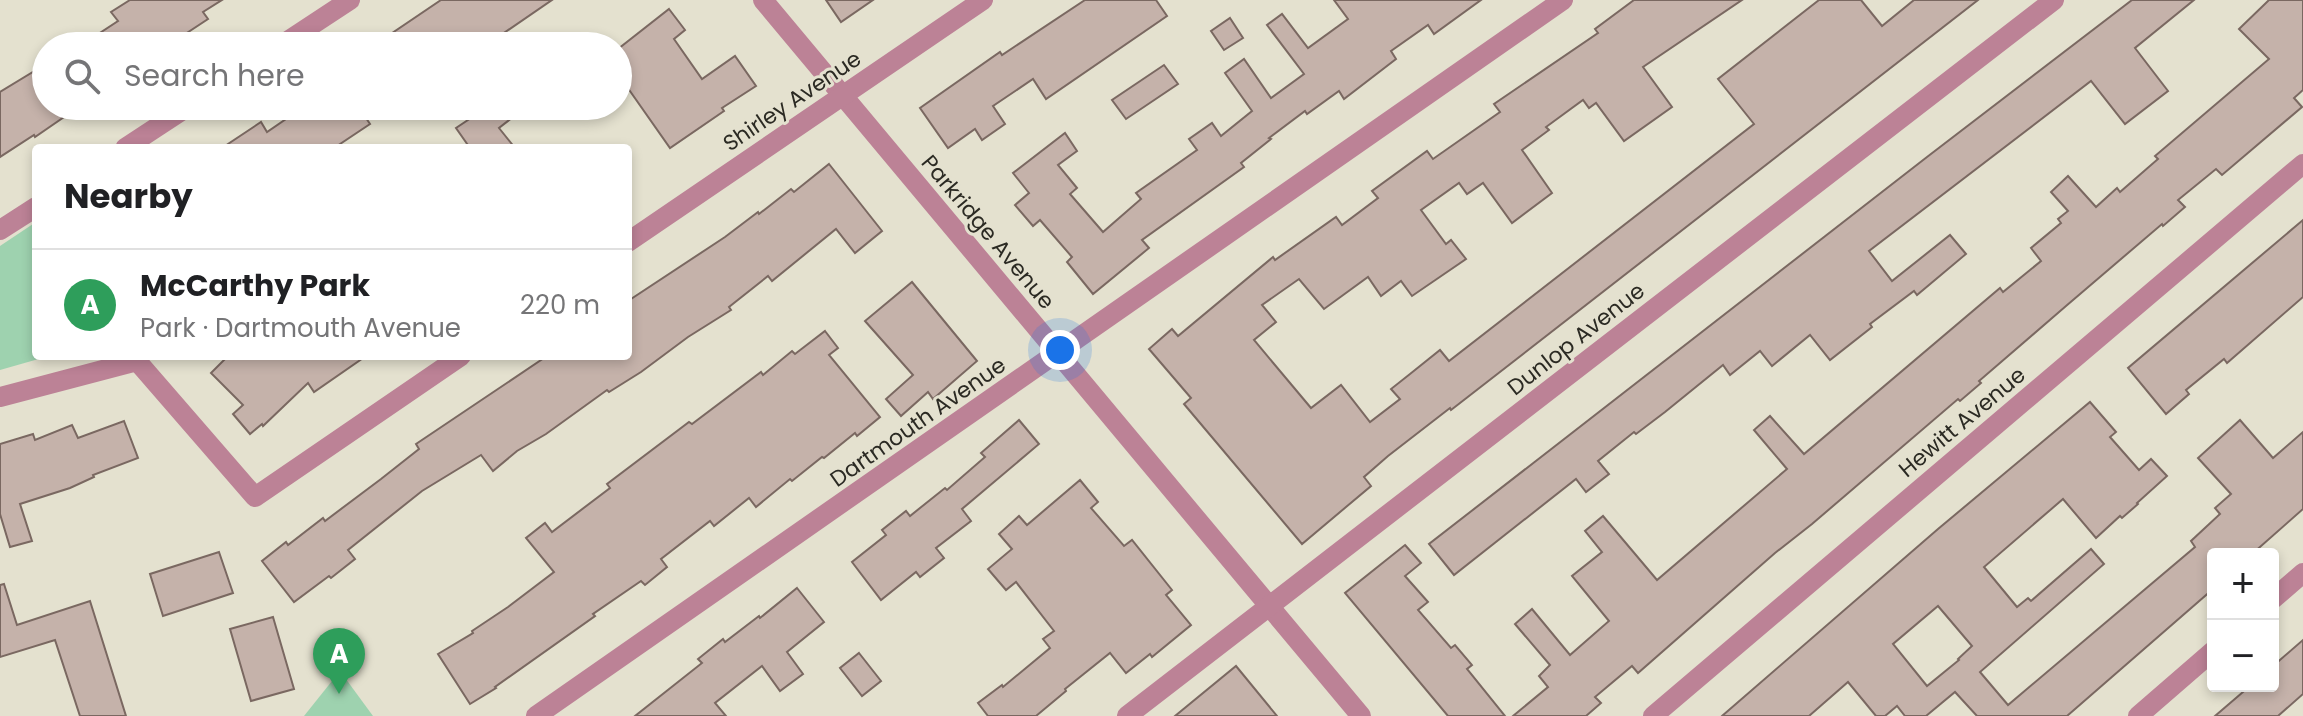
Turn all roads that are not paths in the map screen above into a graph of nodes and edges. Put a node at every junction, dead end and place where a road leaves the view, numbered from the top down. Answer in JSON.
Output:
{"nodes":[{"id":1,"x":350,"y":0,"type":"edge"},
{"id":2,"x":763,"y":0,"type":"edge"},
{"id":3,"x":983,"y":0,"type":"edge"},
{"id":4,"x":1563,"y":0,"type":"edge"},
{"id":5,"x":2054,"y":0,"type":"edge"},
{"id":6,"x":301,"y":32,"type":"edge"},
{"id":7,"x":843,"y":95,"type":"junction"},
{"id":8,"x":168,"y":120,"type":"edge"},
{"id":9,"x":131,"y":144,"type":"edge"},
{"id":10,"x":2303,"y":164,"type":"edge"},
{"id":11,"x":32,"y":210,"type":"edge"},
{"id":12,"x":0,"y":230,"type":"edge"},
{"id":13,"x":632,"y":239,"type":"edge"},
{"id":14,"x":1058,"y":354,"type":"junction"},
{"id":15,"x":455,"y":360,"type":"edge"},
{"id":16,"x":0,"y":397,"type":"edge"},
{"id":17,"x":2303,"y":573,"type":"edge"},
{"id":18,"x":2279,"y":594,"type":"edge"},
{"id":19,"x":1268,"y":607,"type":"junction"},
{"id":20,"x":2207,"y":656,"type":"edge"},
{"id":21,"x":536,"y":716,"type":"edge"},
{"id":22,"x":1127,"y":716,"type":"edge"},
{"id":23,"x":1361,"y":716,"type":"edge"},
{"id":24,"x":1653,"y":716,"type":"edge"},
{"id":25,"x":2138,"y":716,"type":"edge"}],
"edges":[{"from":1,"to":6,"type":"street"},
{"from":2,"to":7,"type":"street","name":"Parkridge Avenue"},
{"from":3,"to":7,"type":"street","name":"Shirley Avenue"},
{"from":4,"to":14,"type":"street","name":"Dartmouth Avenue"},
{"from":5,"to":19,"type":"street","name":"Dunlop Avenue"},
{"from":7,"to":13,"type":"street","name":"Shirley Avenue"},
{"from":7,"to":14,"type":"street","name":"Parkridge Avenue"},
{"from":8,"to":9,"type":"street"},
{"from":10,"to":24,"type":"street","name":"Hewitt Avenue"},
{"from":11,"to":12,"type":"street"},
{"from":14,"to":19,"type":"street","name":"Parkridge Avenue"},
{"from":14,"to":21,"type":"street","name":"Dartmouth Avenue"},
{"from":15,"to":16,"type":"street"},
{"from":17,"to":18,"type":"street"},
{"from":19,"to":22,"type":"street","name":"Dunlop Avenue"},
{"from":19,"to":23,"type":"street","name":"Parkridge Avenue"},
{"from":20,"to":25,"type":"street"}]}
